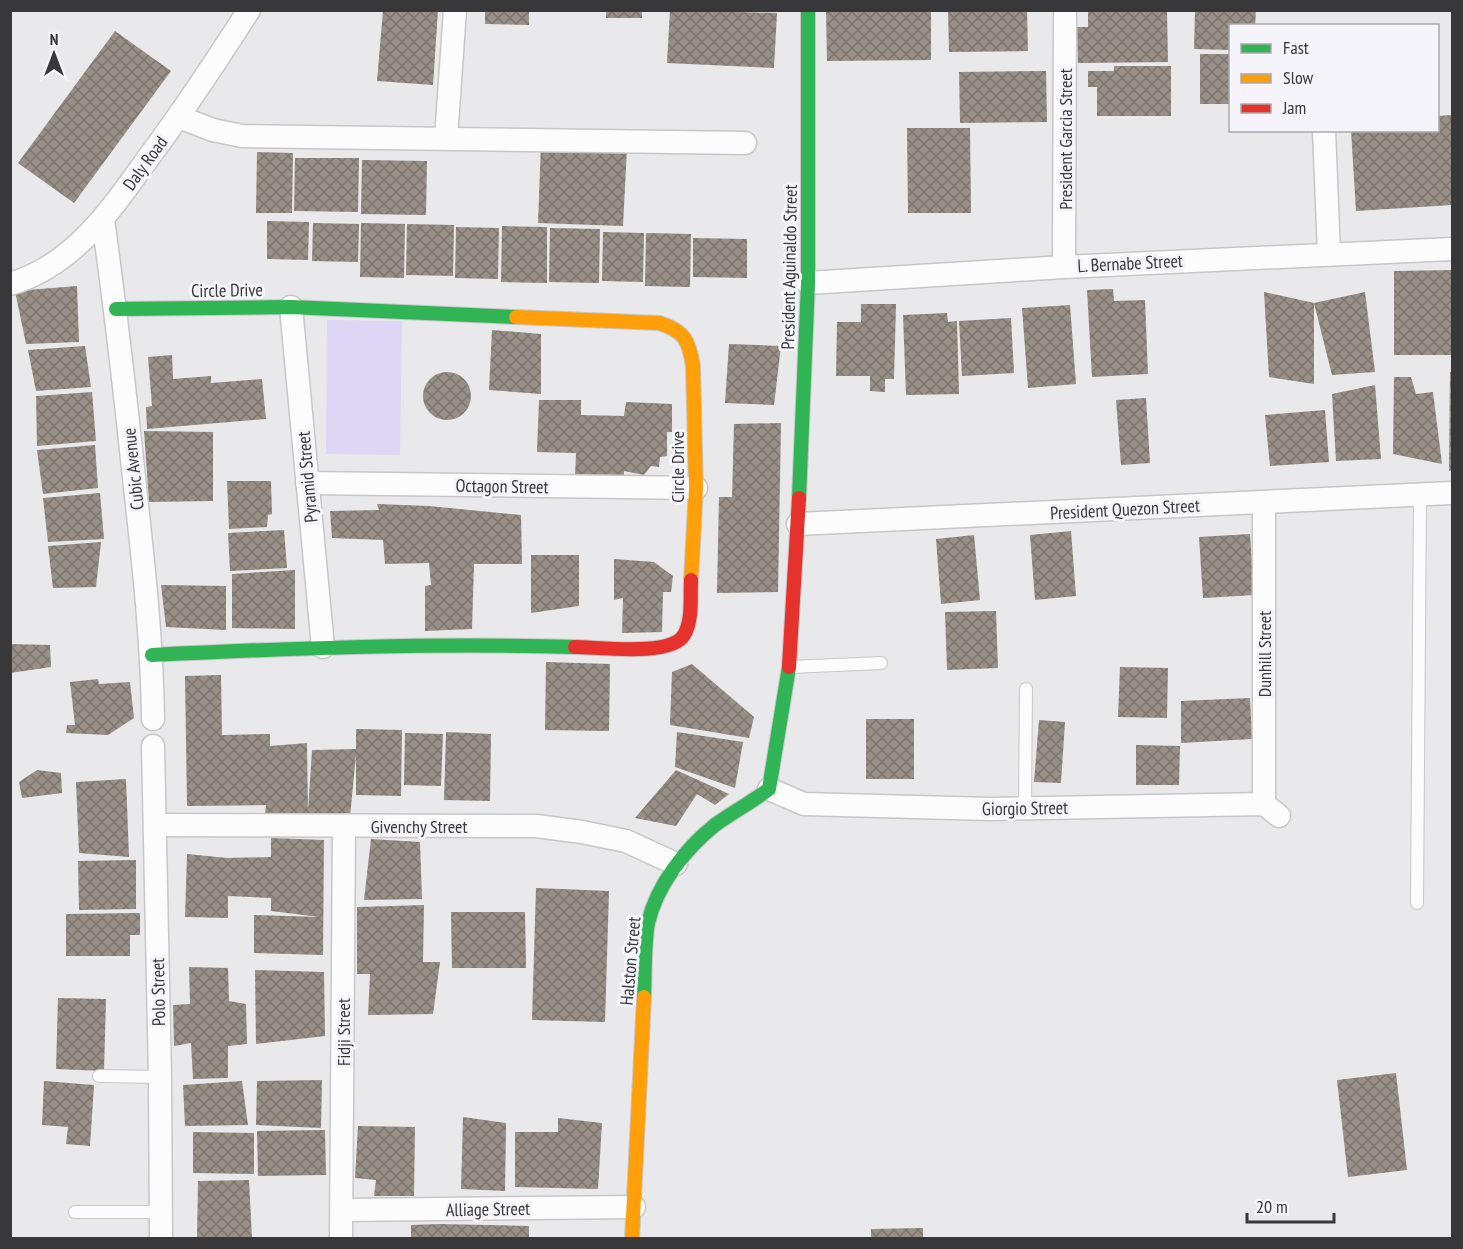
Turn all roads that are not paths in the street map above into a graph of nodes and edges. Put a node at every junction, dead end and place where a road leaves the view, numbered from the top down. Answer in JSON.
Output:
{"nodes":[{"id":1,"x":249,"y":10,"type":"edge"},
{"id":2,"x":455,"y":10,"type":"edge"},
{"id":3,"x":807,"y":10,"type":"edge"},
{"id":4,"x":1065,"y":10,"type":"edge"},
{"id":5,"x":178,"y":117,"type":"junction"},
{"id":6,"x":1324,"y":132,"type":"edge"},
{"id":7,"x":446,"y":138,"type":"junction"},
{"id":8,"x":746,"y":143,"type":"dead end"},
{"id":9,"x":103,"y":220,"type":"junction"},
{"id":10,"x":1452,"y":249,"type":"edge"},
{"id":11,"x":1329,"y":254,"type":"junction"},
{"id":12,"x":1064,"y":267,"type":"junction"},
{"id":13,"x":808,"y":283,"type":"junction"},
{"id":14,"x":10,"y":284,"type":"edge"},
{"id":15,"x":291,"y":307,"type":"junction"},
{"id":16,"x":116,"y":309,"type":"junction"},
{"id":17,"x":307,"y":483,"type":"junction"},
{"id":18,"x":696,"y":488,"type":"junction"},
{"id":19,"x":1452,"y":493,"type":"edge"},
{"id":20,"x":1420,"y":495,"type":"junction"},
{"id":21,"x":1263,"y":503,"type":"junction"},
{"id":22,"x":798,"y":524,"type":"junction"},
{"id":23,"x":323,"y":647,"type":"junction"},
{"id":24,"x":152,"y":655,"type":"junction"},
{"id":25,"x":881,"y":663,"type":"dead end"},
{"id":26,"x":789,"y":667,"type":"junction"},
{"id":27,"x":1026,"y":689,"type":"dead end"},
{"id":28,"x":153,"y":719,"type":"dead end"},
{"id":29,"x":153,"y":746,"type":"dead end"},
{"id":30,"x":769,"y":789,"type":"junction"},
{"id":31,"x":1025,"y":808,"type":"junction"},
{"id":32,"x":1272,"y":810,"type":"joint"},
{"id":33,"x":156,"y":825,"type":"junction"},
{"id":34,"x":344,"y":826,"type":"junction"},
{"id":35,"x":676,"y":864,"type":"junction"},
{"id":36,"x":1417,"y":903,"type":"dead end"},
{"id":37,"x":99,"y":1076,"type":"dead end"},
{"id":38,"x":160,"y":1077,"type":"junction"},
{"id":39,"x":634,"y":1207,"type":"junction"},
{"id":40,"x":342,"y":1210,"type":"junction"},
{"id":41,"x":75,"y":1212,"type":"dead end"},
{"id":42,"x":161,"y":1212,"type":"junction"},
{"id":43,"x":161,"y":1239,"type":"edge"},
{"id":44,"x":341,"y":1239,"type":"edge"},
{"id":45,"x":632,"y":1239,"type":"edge"}],
"edges":[{"from":1,"to":5,"type":"street","name":"Daly Road"},
{"from":2,"to":7,"type":"street"},
{"from":3,"to":13,"type":"street","name":"President Aguinaldo Street"},
{"from":4,"to":12,"type":"street","name":"President Garcia Street"},
{"from":5,"to":7,"type":"street"},
{"from":5,"to":9,"type":"street","name":"Daly Road"},
{"from":6,"to":11,"type":"street"},
{"from":7,"to":8,"type":"street"},
{"from":9,"to":14,"type":"street","name":"Daly Road"},
{"from":9,"to":16,"type":"street","name":"Cubic Avenue"},
{"from":10,"to":11,"type":"street","name":"L. Bernabe Street"},
{"from":11,"to":12,"type":"street","name":"L. Bernabe Street"},
{"from":12,"to":13,"type":"street","name":"L. Bernabe Street"},
{"from":13,"to":22,"type":"street","name":"President Aguinaldo Street"},
{"from":15,"to":16,"type":"street","name":"Circle Drive"},
{"from":15,"to":17,"type":"street","name":"Pyramid Street"},
{"from":15,"to":18,"type":"street","name":"Circle Drive"},
{"from":16,"to":24,"type":"street","name":"Cubic Avenue"},
{"from":17,"to":18,"type":"street","name":"Octagon Street"},
{"from":17,"to":23,"type":"street","name":"Pyramid Street"},
{"from":18,"to":23,"type":"street","name":"Circle Drive"},
{"from":19,"to":20,"type":"street","name":"President Quezon Street"},
{"from":20,"to":21,"type":"street","name":"President Quezon Street"},
{"from":20,"to":36,"type":"lane"},
{"from":21,"to":22,"type":"street","name":"President Quezon Street"},
{"from":21,"to":32,"type":"street","name":"Dunhill Street"},
{"from":22,"to":26,"type":"street"},
{"from":23,"to":24,"type":"street","name":"Circle Drive"},
{"from":24,"to":28,"type":"street","name":"Cubic Avenue"},
{"from":25,"to":26,"type":"lane"},
{"from":26,"to":30,"type":"street"},
{"from":27,"to":31,"type":"lane"},
{"from":29,"to":33,"type":"street","name":"Polo Street"},
{"from":30,"to":31,"type":"street","name":"Giorgio Street"},
{"from":30,"to":35,"type":"street","name":"Halston Street"},
{"from":31,"to":32,"type":"street","name":"Giorgio Street"},
{"from":33,"to":34,"type":"street","name":"Givenchy Street"},
{"from":33,"to":38,"type":"street","name":"Polo Street"},
{"from":34,"to":35,"type":"street","name":"Givenchy Street"},
{"from":34,"to":40,"type":"street","name":"Fidji Street"},
{"from":35,"to":39,"type":"street","name":"Halston Street"},
{"from":37,"to":38,"type":"lane"},
{"from":38,"to":42,"type":"street","name":"Polo Street"},
{"from":39,"to":40,"type":"street","name":"Alliage Street"},
{"from":39,"to":45,"type":"street","name":"Halston Street"},
{"from":40,"to":44,"type":"street","name":"Fidji Street"},
{"from":41,"to":42,"type":"lane"},
{"from":42,"to":43,"type":"street","name":"Polo Street"}]}
